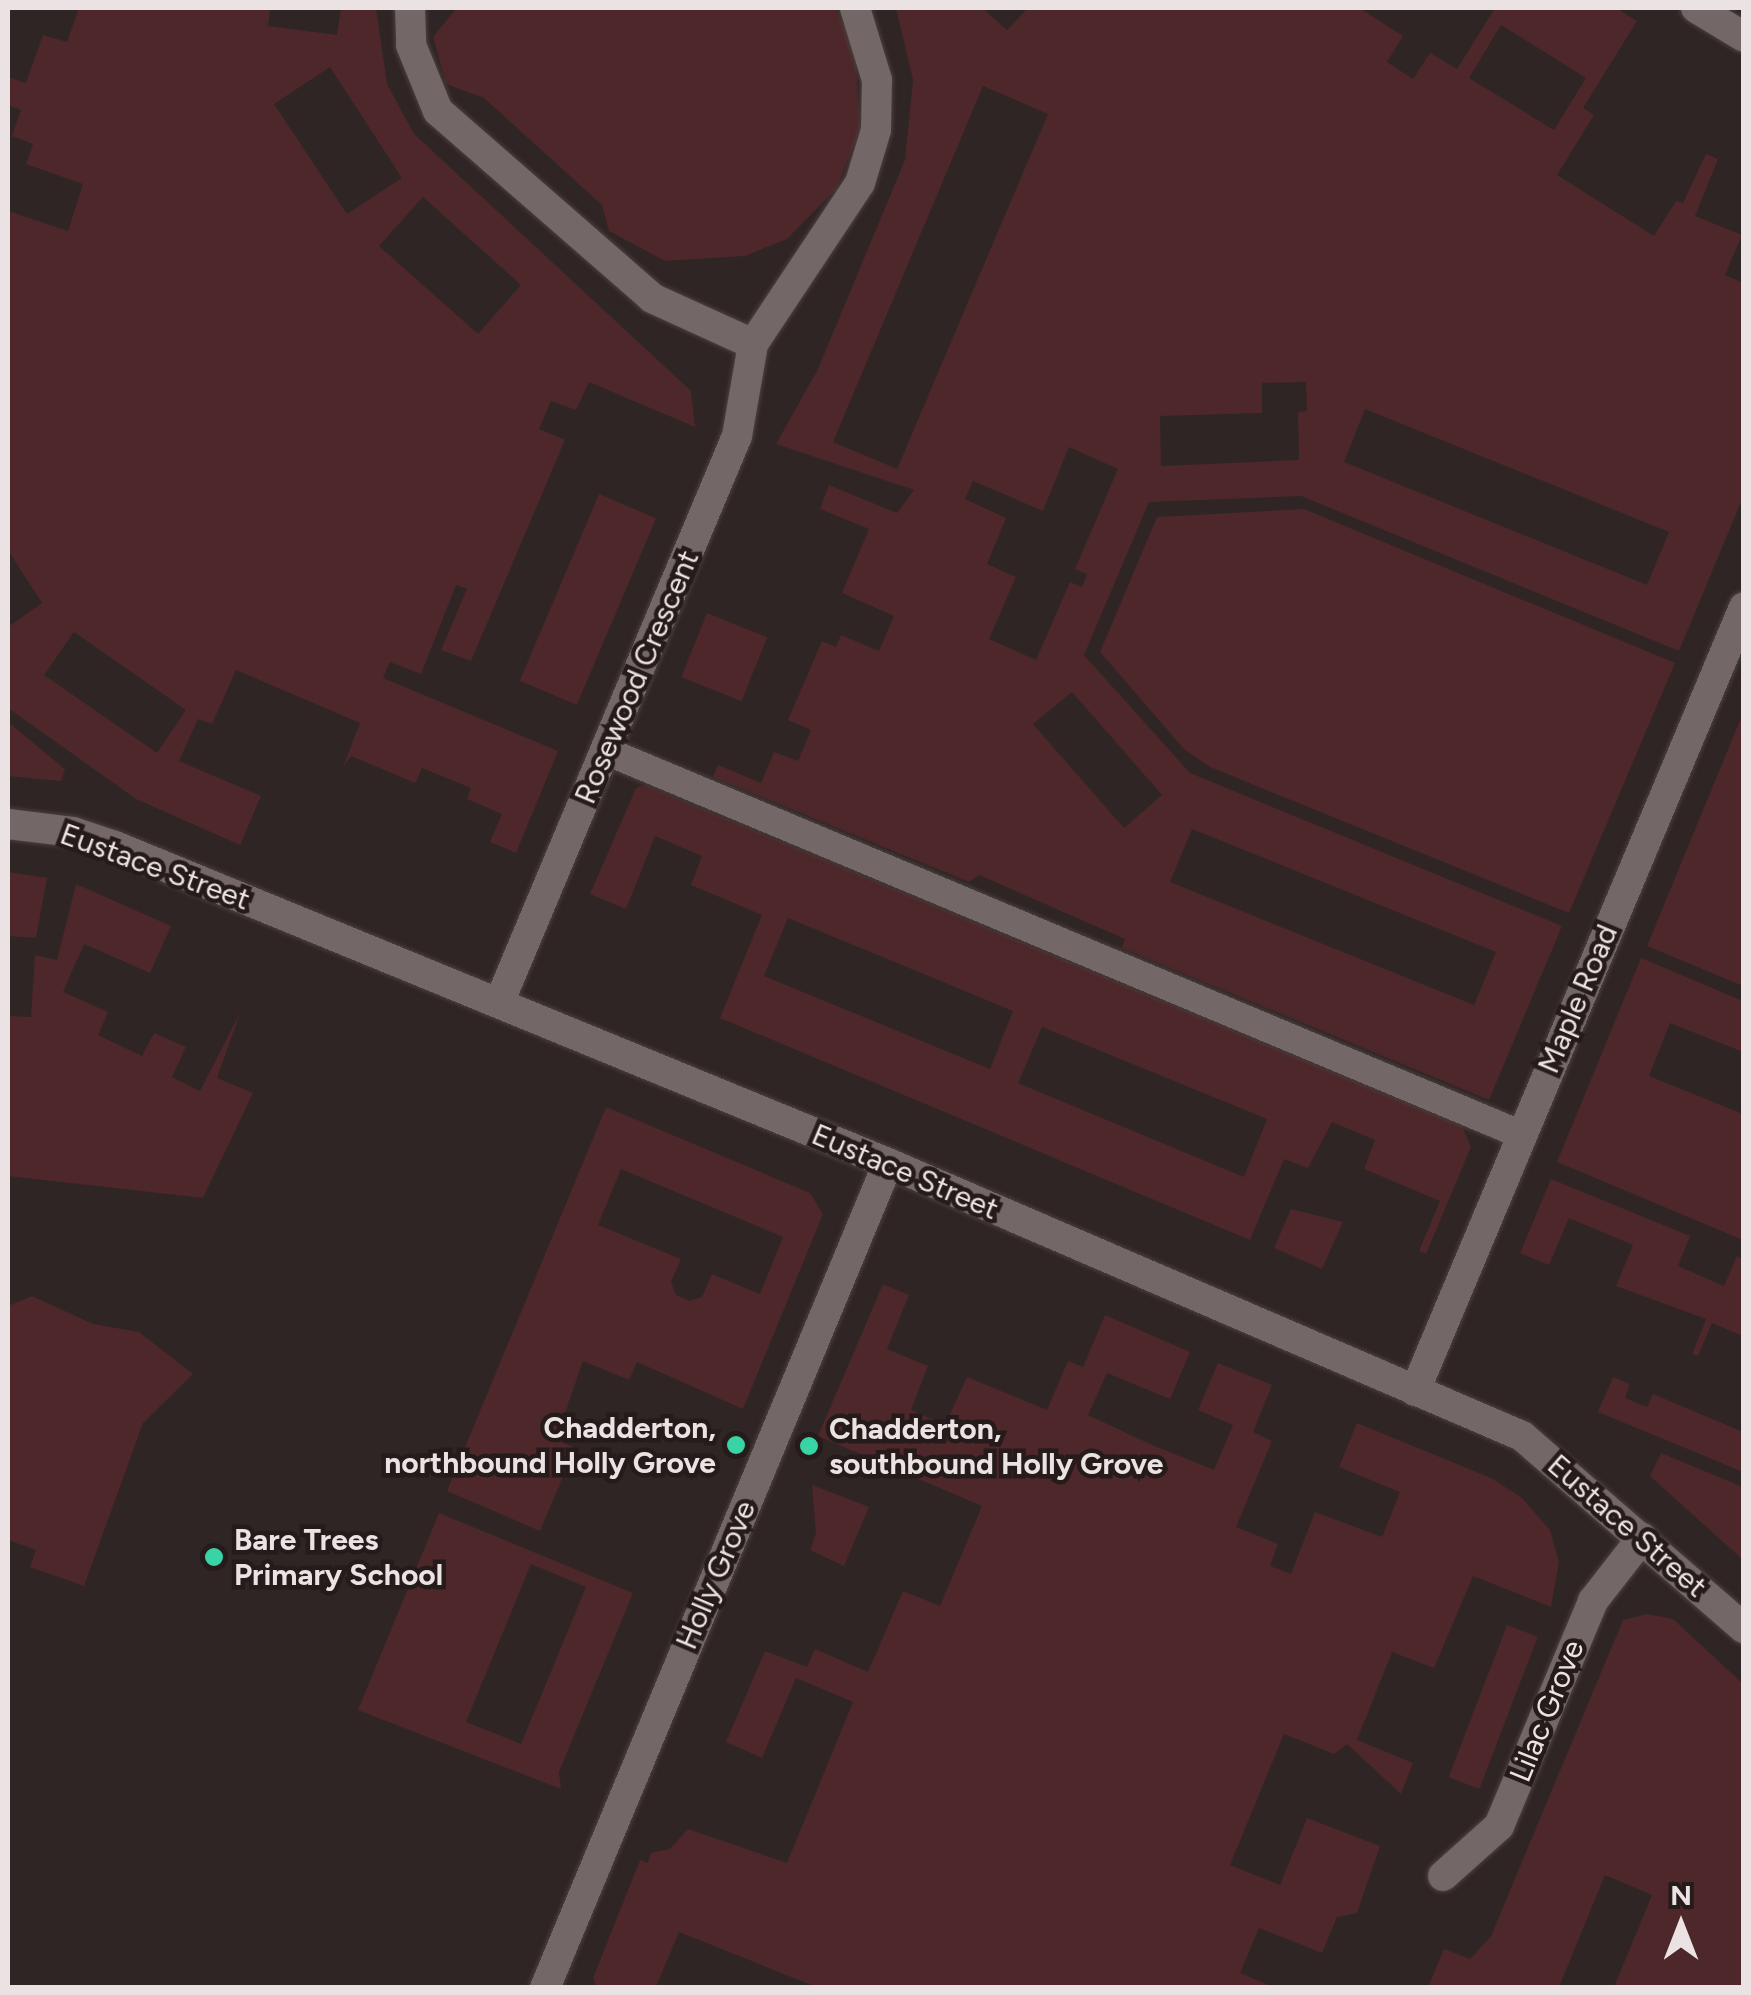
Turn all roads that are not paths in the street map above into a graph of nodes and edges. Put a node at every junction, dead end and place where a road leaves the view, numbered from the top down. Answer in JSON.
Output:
{"nodes":[{"id":1,"x":410,"y":8,"type":"edge"},
{"id":2,"x":854,"y":8,"type":"edge"},
{"id":3,"x":1696,"y":8,"type":"edge"},
{"id":4,"x":1744,"y":38,"type":"edge"},
{"id":5,"x":753,"y":344,"type":"junction"},
{"id":6,"x":1744,"y":607,"type":"edge"},
{"id":7,"x":606,"y":751,"type":"junction"},
{"id":8,"x":8,"y":824,"type":"edge"},
{"id":9,"x":499,"y":1004,"type":"junction"},
{"id":10,"x":1520,"y":1134,"type":"junction"},
{"id":11,"x":888,"y":1163,"type":"junction"},
{"id":12,"x":1415,"y":1391,"type":"junction"},
{"id":13,"x":1642,"y":1538,"type":"junction"},
{"id":14,"x":1744,"y":1628,"type":"edge"},
{"id":15,"x":1443,"y":1876,"type":"dead end"},
{"id":16,"x":545,"y":1988,"type":"edge"}],
"edges":[{"from":1,"to":5,"type":"street"},
{"from":2,"to":5,"type":"street","name":"Rosewood Crescent"},
{"from":3,"to":4,"type":"street"},
{"from":5,"to":7,"type":"street","name":"Rosewood Crescent"},
{"from":6,"to":10,"type":"street","name":"Maple Road"},
{"from":7,"to":9,"type":"street","name":"Rosewood Crescent"},
{"from":7,"to":10,"type":"lane"},
{"from":8,"to":9,"type":"street","name":"Eustace Street"},
{"from":9,"to":11,"type":"street","name":"Eustace Street"},
{"from":10,"to":12,"type":"street","name":"Maple Road"},
{"from":11,"to":12,"type":"street","name":"Eustace Street"},
{"from":11,"to":16,"type":"street","name":"Holly Grove"},
{"from":12,"to":13,"type":"street","name":"Eustace Street"},
{"from":13,"to":14,"type":"street","name":"Eustace Street"},
{"from":13,"to":15,"type":"street","name":"Lilac Grove"}]}
